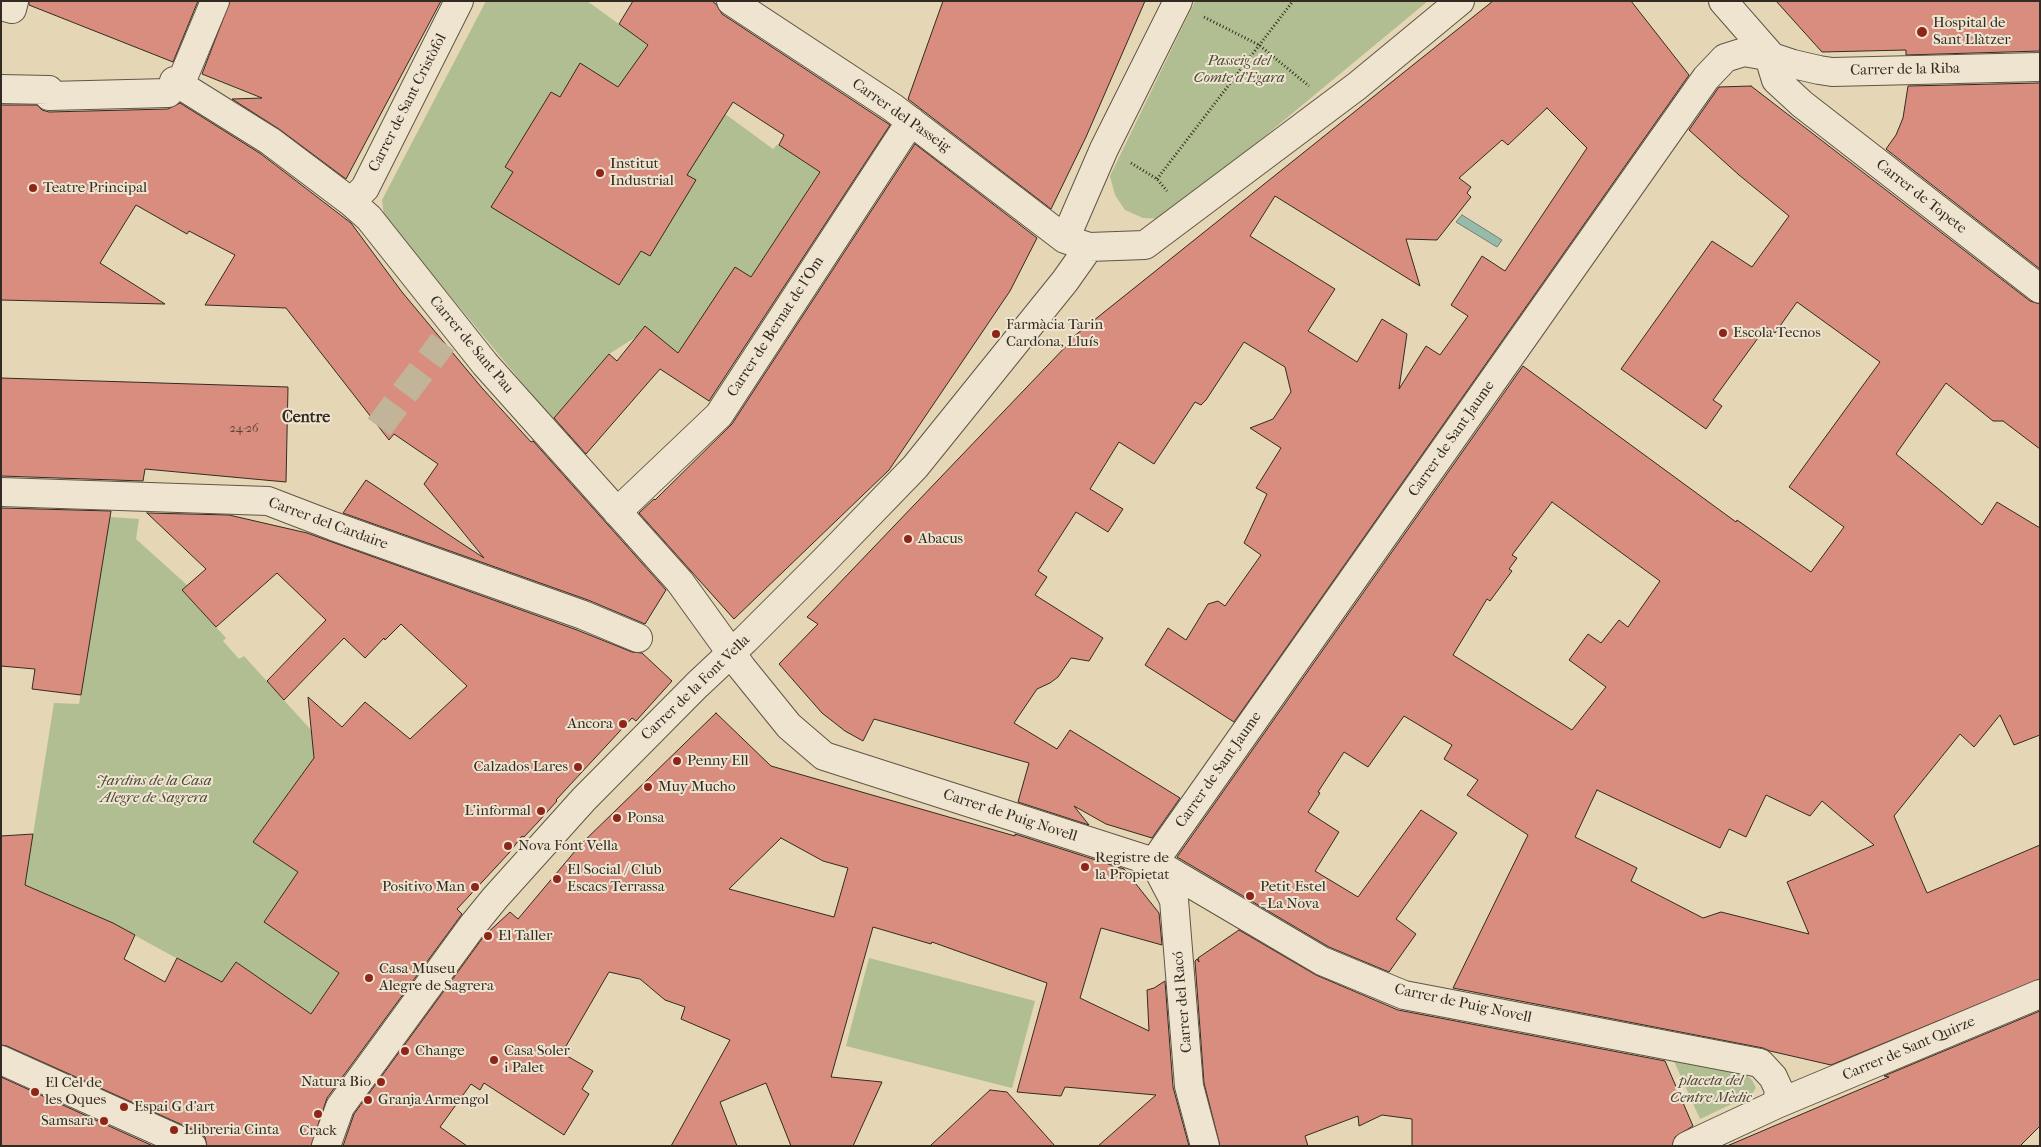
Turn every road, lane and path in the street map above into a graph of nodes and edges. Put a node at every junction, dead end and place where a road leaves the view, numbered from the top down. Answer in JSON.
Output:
{"nodes":[{"id":1,"x":216,"y":1,"type":"edge"},
{"id":2,"x":460,"y":1,"type":"edge"},
{"id":3,"x":731,"y":1,"type":"edge"},
{"id":4,"x":1293,"y":1,"type":"edge"},
{"id":5,"x":1460,"y":1,"type":"edge"},
{"id":6,"x":1723,"y":1,"type":"edge"},
{"id":7,"x":1188,"y":8,"type":"edge"},
{"id":8,"x":1259,"y":45,"type":"junction"},
{"id":9,"x":1772,"y":57,"type":"junction"},
{"id":10,"x":2040,"y":66,"type":"edge"},
{"id":11,"x":1819,"y":70,"type":"junction"},
{"id":12,"x":177,"y":83,"type":"junction"},
{"id":13,"x":1309,"y":86,"type":"dead end"},
{"id":14,"x":1,"y":89,"type":"edge"},
{"id":15,"x":1802,"y":104,"type":"junction"},
{"id":16,"x":911,"y":121,"type":"junction"},
{"id":17,"x":1127,"y":161,"type":"dead end"},
{"id":18,"x":1157,"y":180,"type":"junction"},
{"id":19,"x":1171,"y":196,"type":"dead end"},
{"id":20,"x":351,"y":202,"type":"junction"},
{"id":21,"x":1077,"y":243,"type":"junction"},
{"id":22,"x":2040,"y":289,"type":"edge"},
{"id":23,"x":1,"y":492,"type":"edge"},
{"id":24,"x":617,"y":512,"type":"junction"},
{"id":25,"x":638,"y":638,"type":"dead end"},
{"id":26,"x":731,"y":652,"type":"junction"},
{"id":27,"x":1154,"y":862,"type":"junction"},
{"id":28,"x":2040,"y":994,"type":"edge"},
{"id":29,"x":1,"y":1060,"type":"edge"},
{"id":30,"x":1777,"y":1104,"type":"junction"},
{"id":31,"x":192,"y":1146,"type":"edge"},
{"id":32,"x":326,"y":1146,"type":"edge"},
{"id":33,"x":1205,"y":1146,"type":"edge"},
{"id":34,"x":1688,"y":1146,"type":"edge"}],
"edges":[{"from":1,"to":12,"type":"street"},
{"from":2,"to":20,"type":"street","name":"Carrer de Sant Cristòfol"},
{"from":3,"to":16,"type":"street","name":"Carrer del Passeig"},
{"from":4,"to":8,"type":"path"},
{"from":5,"to":21,"type":"street"},
{"from":6,"to":9,"type":"street"},
{"from":7,"to":8,"type":"path"},
{"from":7,"to":21,"type":"street"},
{"from":8,"to":13,"type":"path"},
{"from":8,"to":18,"type":"path"},
{"from":9,"to":11,"type":"street","name":"Carrer de la Riba"},
{"from":9,"to":15,"type":"street","name":"Carrer de Topete"},
{"from":9,"to":27,"type":"street","name":"Carrer de Sant Jaume"},
{"from":10,"to":11,"type":"street","name":"Carrer de la Riba"},
{"from":11,"to":15,"type":"street"},
{"from":12,"to":14,"type":"street"},
{"from":12,"to":20,"type":"street","name":"Carrer de Sant Pau"},
{"from":15,"to":22,"type":"street","name":"Carrer de Topete"},
{"from":16,"to":21,"type":"street","name":"Carrer del Passeig"},
{"from":16,"to":24,"type":"street","name":"Carrer de Bernat de l'Om"},
{"from":17,"to":18,"type":"path"},
{"from":18,"to":19,"type":"path"},
{"from":20,"to":24,"type":"street","name":"Carrer de Sant Pau"},
{"from":21,"to":26,"type":"street","name":"Carrer de la Font Vella"},
{"from":23,"to":25,"type":"street","name":"Carrer del Cardaire"},
{"from":24,"to":26,"type":"street","name":"Carrer de Sant Pau"},
{"from":26,"to":27,"type":"street","name":"Carrer de Puig Novell"},
{"from":26,"to":32,"type":"street","name":"Carrer de la Font Vella"},
{"from":27,"to":30,"type":"street","name":"Carrer de Puig Novell"},
{"from":27,"to":33,"type":"street","name":"Carrer del Racó"},
{"from":28,"to":30,"type":"street","name":"Carrer de Sant Quirze"},
{"from":29,"to":31,"type":"street"},
{"from":30,"to":34,"type":"street","name":"Carrer de Sant Quirze"}]}
